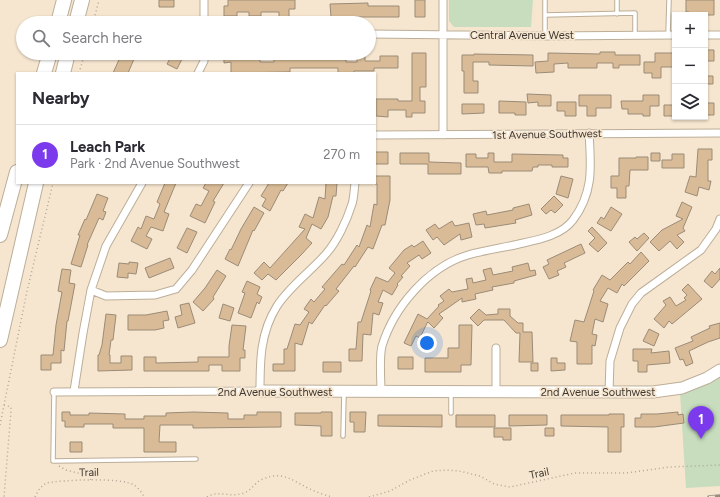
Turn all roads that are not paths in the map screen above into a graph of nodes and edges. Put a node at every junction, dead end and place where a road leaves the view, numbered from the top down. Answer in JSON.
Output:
{"nodes":[{"id":1,"x":59,"y":0,"type":"edge"},
{"id":2,"x":64,"y":0,"type":"edge"},
{"id":3,"x":82,"y":0,"type":"edge"},
{"id":4,"x":204,"y":0,"type":"edge"},
{"id":5,"x":443,"y":0,"type":"edge"},
{"id":6,"x":546,"y":0,"type":"edge"},
{"id":7,"x":617,"y":0,"type":"edge"},
{"id":8,"x":669,"y":0,"type":"edge"},
{"id":9,"x":617,"y":14,"type":"junction"},
{"id":10,"x":545,"y":15,"type":"junction"},
{"id":11,"x":58,"y":16,"type":"edge"},
{"id":12,"x":60,"y":16,"type":"edge"},
{"id":13,"x":78,"y":16,"type":"edge"},
{"id":14,"x":204,"y":16,"type":"edge"},
{"id":15,"x":376,"y":34,"type":"edge"},
{"id":16,"x":443,"y":34,"type":"junction"},
{"id":17,"x":635,"y":35,"type":"junction"},
{"id":18,"x":672,"y":35,"type":"edge"},
{"id":19,"x":708,"y":35,"type":"edge"},
{"id":20,"x":720,"y":35,"type":"edge"},
{"id":21,"x":545,"y":36,"type":"junction"},
{"id":22,"x":48,"y":60,"type":"edge"},
{"id":23,"x":66,"y":60,"type":"edge"},
{"id":24,"x":204,"y":60,"type":"edge"},
{"id":25,"x":44,"y":72,"type":"edge"},
{"id":26,"x":63,"y":72,"type":"edge"},
{"id":27,"x":198,"y":72,"type":"edge"},
{"id":28,"x":589,"y":133,"type":"junction"},
{"id":29,"x":720,"y":133,"type":"edge"},
{"id":30,"x":376,"y":135,"type":"edge"},
{"id":31,"x":443,"y":135,"type":"junction"},
{"id":32,"x":16,"y":176,"type":"edge"},
{"id":33,"x":36,"y":184,"type":"edge"},
{"id":34,"x":139,"y":184,"type":"edge"},
{"id":35,"x":248,"y":184,"type":"edge"},
{"id":36,"x":355,"y":184,"type":"edge"},
{"id":37,"x":720,"y":219,"type":"edge"},
{"id":38,"x":0,"y":236,"type":"edge"},
{"id":39,"x":91,"y":290,"type":"junction"},
{"id":40,"x":0,"y":340,"type":"edge"},
{"id":41,"x":496,"y":348,"type":"dead end"},
{"id":42,"x":720,"y":370,"type":"edge"},
{"id":43,"x":74,"y":391,"type":"junction"},
{"id":44,"x":260,"y":391,"type":"junction"},
{"id":45,"x":54,"y":392,"type":"joint"},
{"id":46,"x":344,"y":392,"type":"junction"},
{"id":47,"x":380,"y":392,"type":"junction"},
{"id":48,"x":451,"y":392,"type":"junction"},
{"id":49,"x":496,"y":392,"type":"junction"},
{"id":50,"x":609,"y":392,"type":"junction"},
{"id":51,"x":451,"y":413,"type":"dead end"},
{"id":52,"x":343,"y":436,"type":"dead end"},
{"id":53,"x":196,"y":459,"type":"dead end"}],
"edges":[{"from":1,"to":11,"type":"highway"},
{"from":2,"to":12,"type":"highway"},
{"from":3,"to":13,"type":"highway"},
{"from":4,"to":14,"type":"street"},
{"from":5,"to":16,"type":"street"},
{"from":6,"to":10,"type":"lane"},
{"from":7,"to":9,"type":"lane"},
{"from":8,"to":18,"type":"lane"},
{"from":9,"to":10,"type":"lane"},
{"from":9,"to":17,"type":"lane"},
{"from":10,"to":21,"type":"lane"},
{"from":15,"to":16,"type":"street","name":"Central Avenue West"},
{"from":16,"to":21,"type":"street","name":"Central Avenue West"},
{"from":16,"to":31,"type":"street"},
{"from":17,"to":18,"type":"street","name":"Central Avenue West"},
{"from":17,"to":21,"type":"street","name":"Central Avenue West"},
{"from":19,"to":20,"type":"street"},
{"from":22,"to":25,"type":"highway"},
{"from":23,"to":26,"type":"highway"},
{"from":24,"to":27,"type":"street"},
{"from":28,"to":29,"type":"street","name":"1st Avenue Southwest"},
{"from":28,"to":31,"type":"street","name":"1st Avenue Southwest"},
{"from":28,"to":47,"type":"street"},
{"from":30,"to":31,"type":"street","name":"1st Avenue Southwest"},
{"from":32,"to":38,"type":"highway"},
{"from":33,"to":40,"type":"highway"},
{"from":34,"to":39,"type":"street"},
{"from":35,"to":39,"type":"street"},
{"from":36,"to":44,"type":"street"},
{"from":37,"to":50,"type":"street"},
{"from":39,"to":43,"type":"street"},
{"from":41,"to":49,"type":"street"},
{"from":42,"to":50,"type":"street","name":"2nd Avenue Southwest"},
{"from":43,"to":44,"type":"street","name":"2nd Avenue Southwest"},
{"from":43,"to":45,"type":"street","name":"2nd Avenue Southwest"},
{"from":44,"to":46,"type":"street","name":"2nd Avenue Southwest"},
{"from":45,"to":53,"type":"lane"},
{"from":46,"to":47,"type":"street","name":"2nd Avenue Southwest"},
{"from":46,"to":52,"type":"lane"},
{"from":47,"to":48,"type":"street","name":"2nd Avenue Southwest"},
{"from":48,"to":49,"type":"street","name":"2nd Avenue Southwest"},
{"from":48,"to":51,"type":"lane"},
{"from":49,"to":50,"type":"street","name":"2nd Avenue Southwest"}]}
